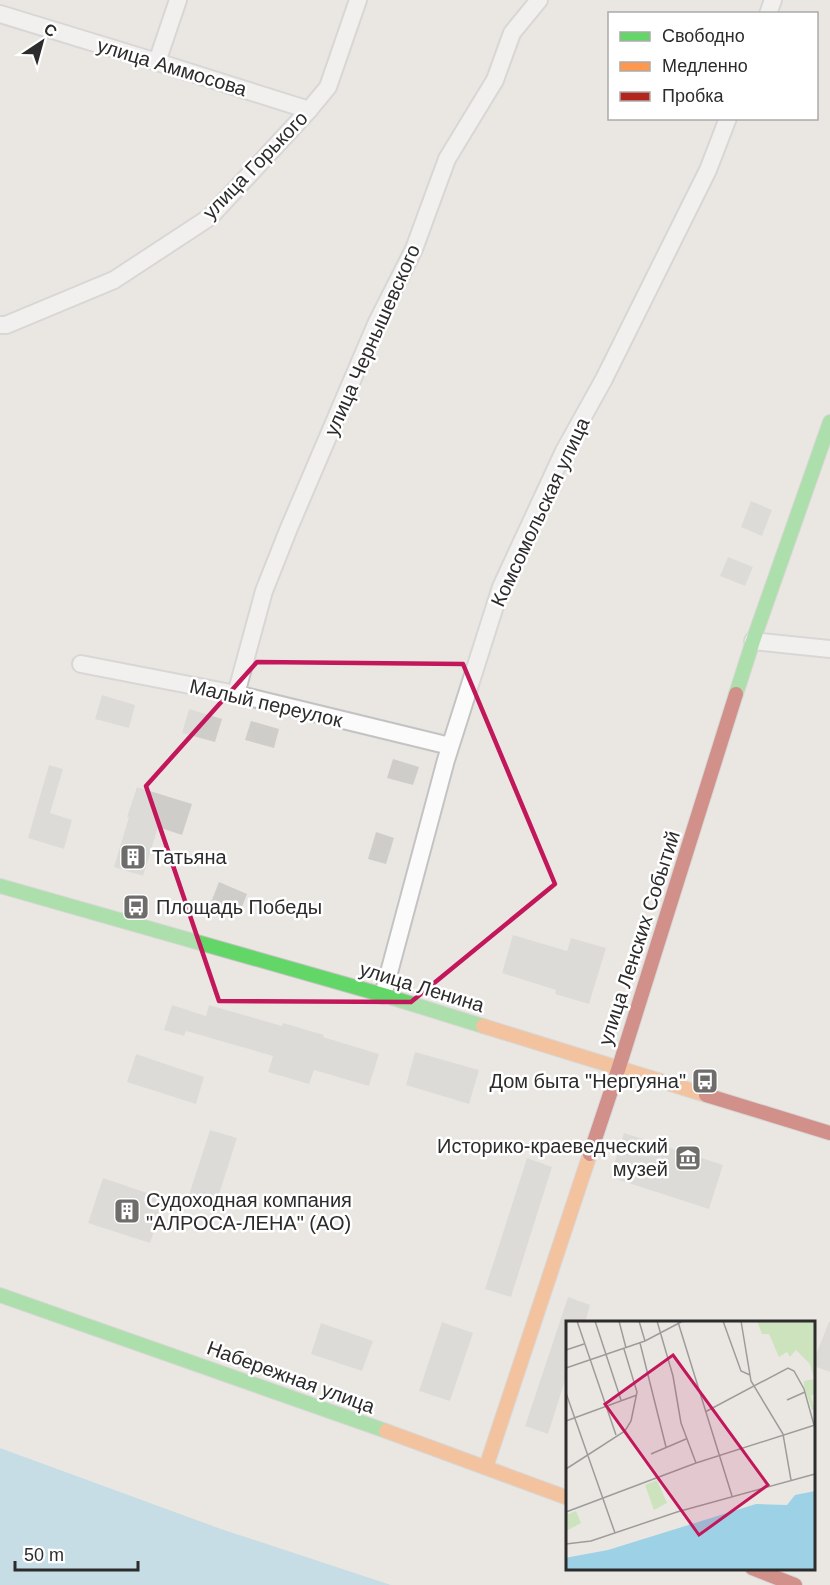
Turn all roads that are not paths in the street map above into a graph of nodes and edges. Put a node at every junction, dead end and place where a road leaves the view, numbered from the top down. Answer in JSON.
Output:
{"nodes":[{"id":1,"x":178,"y":0,"type":"edge"},
{"id":2,"x":358,"y":0,"type":"edge"},
{"id":3,"x":539,"y":0,"type":"edge"},
{"id":4,"x":0,"y":14,"type":"edge"},
{"id":5,"x":157,"y":62,"type":"junction"},
{"id":6,"x":309,"y":110,"type":"junction"},
{"id":7,"x":727,"y":120,"type":"edge"},
{"id":8,"x":0,"y":325,"type":"edge"},
{"id":9,"x":830,"y":422,"type":"edge"},
{"id":10,"x":753,"y":641,"type":"junction"},
{"id":11,"x":830,"y":649,"type":"edge"},
{"id":12,"x":81,"y":664,"type":"dead end"},
{"id":13,"x":236,"y":694,"type":"junction"},
{"id":14,"x":450,"y":746,"type":"junction"},
{"id":15,"x":0,"y":886,"type":"edge"},
{"id":16,"x":383,"y":995,"type":"junction"},
{"id":17,"x":619,"y":1067,"type":"junction"},
{"id":18,"x":830,"y":1133,"type":"edge"},
{"id":19,"x":0,"y":1295,"type":"edge"},
{"id":20,"x":486,"y":1467,"type":"junction"},
{"id":21,"x":566,"y":1498,"type":"edge"},
{"id":22,"x":755,"y":1570,"type":"edge"},
{"id":23,"x":795,"y":1585,"type":"edge"}],
"edges":[{"from":1,"to":5,"type":"street"},
{"from":2,"to":6,"type":"street","name":"улица Горького"},
{"from":3,"to":13,"type":"street","name":"улица Чернышевского"},
{"from":4,"to":5,"type":"street","name":"улица Аммосова"},
{"from":5,"to":6,"type":"street","name":"улица Аммосова"},
{"from":6,"to":8,"type":"street","name":"улица Горького"},
{"from":7,"to":14,"type":"street","name":"Комсомольская улица"},
{"from":9,"to":10,"type":"street","name":"улица Ленских Событий"},
{"from":10,"to":11,"type":"street"},
{"from":10,"to":17,"type":"street","name":"улица Ленских Событий"},
{"from":12,"to":13,"type":"street","name":"Малый переулок"},
{"from":13,"to":14,"type":"street","name":"Малый переулок"},
{"from":14,"to":16,"type":"street","name":"Комсомольская улица"},
{"from":15,"to":16,"type":"street","name":"улица Ленина"},
{"from":16,"to":17,"type":"street","name":"улица Ленина"},
{"from":17,"to":18,"type":"street","name":"улица Ленина"},
{"from":17,"to":20,"type":"street","name":"улица Ленских Событий"},
{"from":19,"to":20,"type":"street","name":"Набережная улица"},
{"from":20,"to":21,"type":"street","name":"Набережная улица"},
{"from":22,"to":23,"type":"street"}]}
